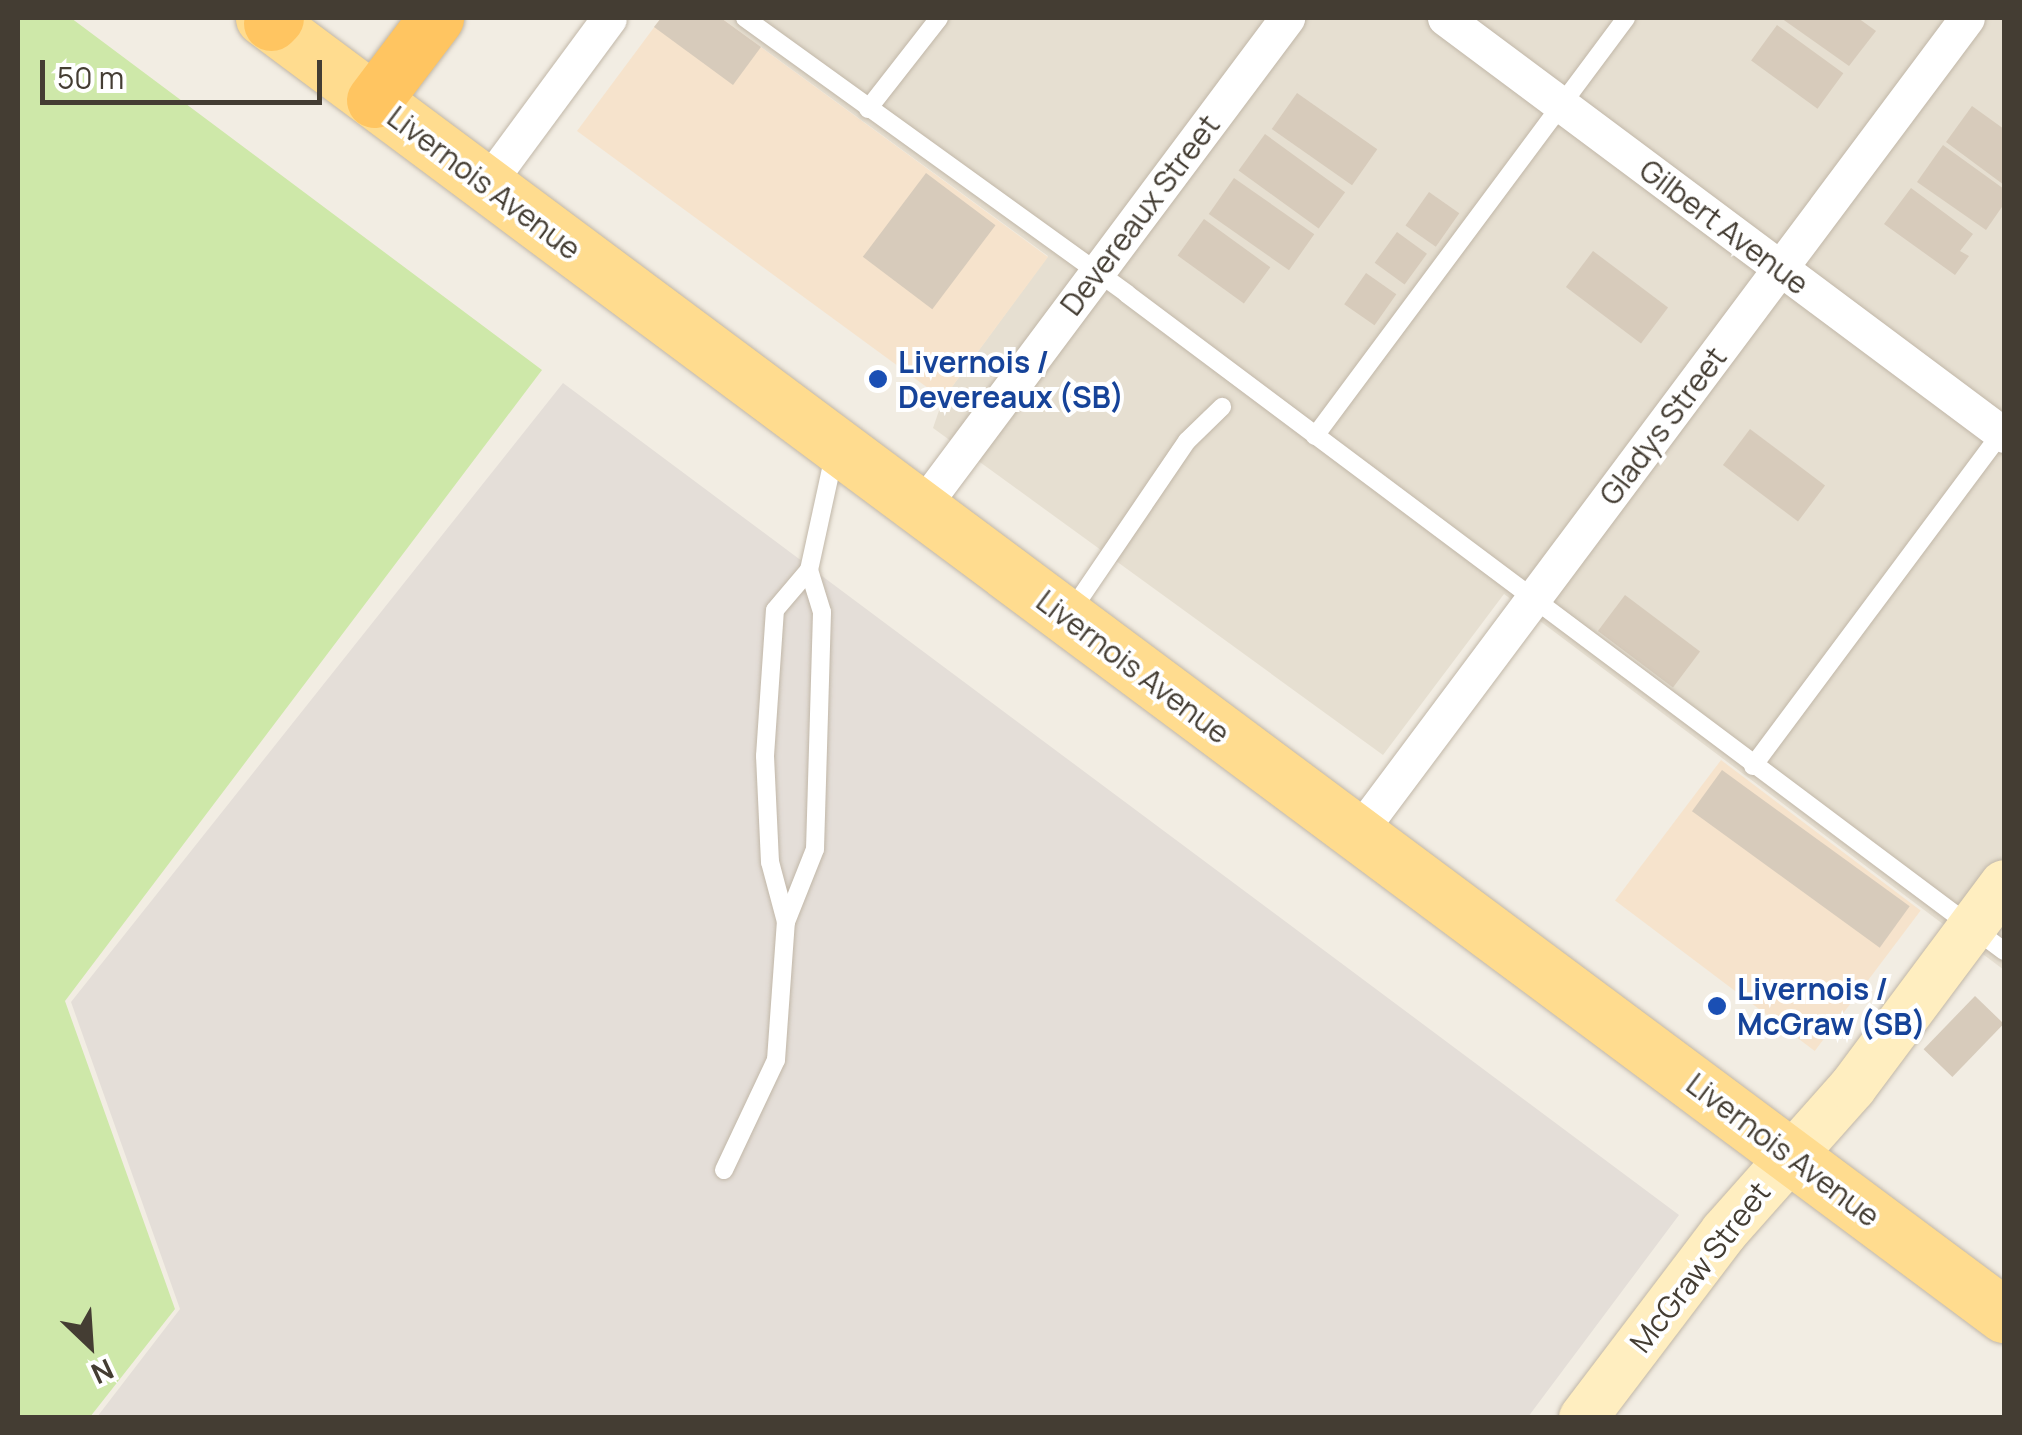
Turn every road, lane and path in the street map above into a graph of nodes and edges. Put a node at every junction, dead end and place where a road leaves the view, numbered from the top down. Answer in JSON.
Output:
{"nodes":[{"id":1,"x":436,"y":18,"type":"edge"},
{"id":2,"x":610,"y":18,"type":"edge"},
{"id":3,"x":745,"y":18,"type":"edge"},
{"id":4,"x":939,"y":18,"type":"edge"},
{"id":5,"x":1286,"y":18,"type":"edge"},
{"id":6,"x":1444,"y":18,"type":"edge"},
{"id":7,"x":1626,"y":18,"type":"edge"},
{"id":8,"x":1967,"y":18,"type":"edge"},
{"id":9,"x":270,"y":19,"type":"edge"},
{"id":10,"x":374,"y":100,"type":"junction"},
{"id":11,"x":1561,"y":105,"type":"junction"},
{"id":12,"x":868,"y":109,"type":"junction"},
{"id":13,"x":486,"y":184,"type":"junction"},
{"id":14,"x":1780,"y":270,"type":"junction"},
{"id":15,"x":1096,"y":274,"type":"junction"},
{"id":16,"x":1222,"y":407,"type":"dead end"},
{"id":17,"x":2003,"y":432,"type":"edge"},
{"id":18,"x":1315,"y":436,"type":"junction"},
{"id":19,"x":836,"y":444,"type":"junction"},
{"id":20,"x":922,"y":508,"type":"junction"},
{"id":21,"x":809,"y":570,"type":"junction"},
{"id":22,"x":1534,"y":600,"type":"junction"},
{"id":23,"x":1067,"y":618,"type":"junction"},
{"id":24,"x":1752,"y":766,"type":"junction"},
{"id":25,"x":1358,"y":833,"type":"junction"},
{"id":26,"x":2004,"y":884,"type":"edge"},
{"id":27,"x":786,"y":922,"type":"junction"},
{"id":28,"x":1987,"y":941,"type":"edge"},
{"id":29,"x":1790,"y":1156,"type":"junction"},
{"id":30,"x":724,"y":1170,"type":"dead end"},
{"id":31,"x":2004,"y":1314,"type":"edge"},
{"id":32,"x":1584,"y":1418,"type":"edge"}],
"edges":[{"from":1,"to":10,"type":"highway"},
{"from":2,"to":13,"type":"street"},
{"from":3,"to":12,"type":"lane"},
{"from":4,"to":12,"type":"lane"},
{"from":5,"to":15,"type":"street","name":"Devereaux Street"},
{"from":6,"to":11,"type":"street","name":"Gilbert Avenue"},
{"from":7,"to":11,"type":"lane"},
{"from":8,"to":14,"type":"street","name":"Gladys Street"},
{"from":9,"to":10,"type":"main road","name":"Livernois Avenue"},
{"from":10,"to":13,"type":"main road","name":"Livernois Avenue"},
{"from":11,"to":14,"type":"street","name":"Gilbert Avenue"},
{"from":11,"to":18,"type":"lane"},
{"from":12,"to":15,"type":"lane"},
{"from":13,"to":19,"type":"main road","name":"Livernois Avenue"},
{"from":14,"to":17,"type":"street","name":"Gilbert Avenue"},
{"from":14,"to":22,"type":"street","name":"Gladys Street"},
{"from":15,"to":18,"type":"lane"},
{"from":15,"to":20,"type":"street","name":"Devereaux Street"},
{"from":16,"to":23,"type":"lane"},
{"from":17,"to":24,"type":"lane"},
{"from":18,"to":22,"type":"lane"},
{"from":19,"to":20,"type":"main road","name":"Livernois Avenue"},
{"from":19,"to":21,"type":"lane"},
{"from":20,"to":23,"type":"main road","name":"Livernois Avenue"},
{"from":21,"to":27,"type":"lane"},
{"from":21,"to":27,"type":"lane"},
{"from":22,"to":24,"type":"lane"},
{"from":22,"to":25,"type":"street","name":"Gladys Street"},
{"from":23,"to":25,"type":"main road","name":"Livernois Avenue"},
{"from":24,"to":28,"type":"lane"},
{"from":25,"to":29,"type":"main road","name":"Livernois Avenue"},
{"from":26,"to":28,"type":"street","name":"McGraw Street"},
{"from":27,"to":30,"type":"lane"},
{"from":28,"to":29,"type":"street","name":"McGraw Street"},
{"from":29,"to":31,"type":"main road","name":"Livernois Avenue"},
{"from":29,"to":32,"type":"street","name":"McGraw Street"}]}
